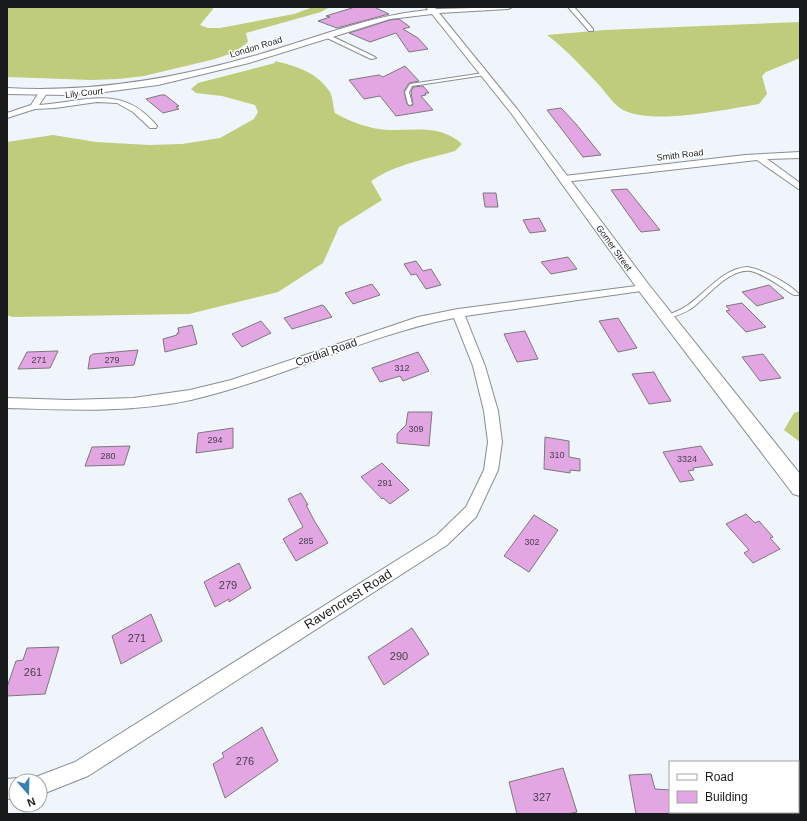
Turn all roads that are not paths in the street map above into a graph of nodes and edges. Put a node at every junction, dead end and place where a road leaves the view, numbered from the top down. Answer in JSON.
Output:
{"nodes":[{"id":1,"x":508,"y":7,"type":"edge"},
{"id":2,"x":571,"y":7,"type":"edge"},
{"id":3,"x":432,"y":10,"type":"edge"},
{"id":4,"x":591,"y":30,"type":"dead end"},
{"id":5,"x":327,"y":36,"type":"junction"},
{"id":6,"x":373,"y":58,"type":"dead end"},
{"id":7,"x":484,"y":74,"type":"junction"},
{"id":8,"x":7,"y":91,"type":"edge"},
{"id":9,"x":43,"y":93,"type":"junction"},
{"id":10,"x":410,"y":104,"type":"dead end"},
{"id":11,"x":34,"y":107,"type":"junction"},
{"id":12,"x":7,"y":116,"type":"edge"},
{"id":13,"x":153,"y":126,"type":"dead end"},
{"id":14,"x":800,"y":155,"type":"edge"},
{"id":15,"x":758,"y":157,"type":"junction"},
{"id":16,"x":564,"y":179,"type":"junction"},
{"id":17,"x":800,"y":187,"type":"edge"},
{"id":18,"x":644,"y":288,"type":"junction"},
{"id":19,"x":796,"y":294,"type":"dead end"},
{"id":20,"x":458,"y":313,"type":"junction"},
{"id":21,"x":667,"y":317,"type":"junction"},
{"id":22,"x":7,"y":403,"type":"edge"},
{"id":23,"x":800,"y":488,"type":"edge"},
{"id":24,"x":48,"y":782,"type":"edge"}],
"edges":[{"from":1,"to":3,"type":"street","name":"London Road"},
{"from":2,"to":4,"type":"street"},
{"from":3,"to":5,"type":"street","name":"London Road"},
{"from":3,"to":7,"type":"street","name":"Gomer Street"},
{"from":5,"to":6,"type":"street"},
{"from":5,"to":9,"type":"street","name":"London Road"},
{"from":7,"to":10,"type":"lane"},
{"from":7,"to":16,"type":"street","name":"Gomer Street"},
{"from":8,"to":9,"type":"street","name":"London Road"},
{"from":9,"to":11,"type":"street"},
{"from":11,"to":12,"type":"street","name":"Lily Court"},
{"from":11,"to":13,"type":"street","name":"Lily Court"},
{"from":14,"to":15,"type":"street","name":"Smith Road"},
{"from":15,"to":16,"type":"street","name":"Smith Road"},
{"from":15,"to":17,"type":"street"},
{"from":16,"to":18,"type":"street","name":"Gomer Street"},
{"from":18,"to":20,"type":"street","name":"Cordial Road"},
{"from":18,"to":21,"type":"street","name":"Gomer Street"},
{"from":19,"to":21,"type":"lane"},
{"from":20,"to":22,"type":"street","name":"Cordial Road"},
{"from":20,"to":24,"type":"street","name":"Ravencrest Road"},
{"from":21,"to":23,"type":"street","name":"Gomer Street"}]}
